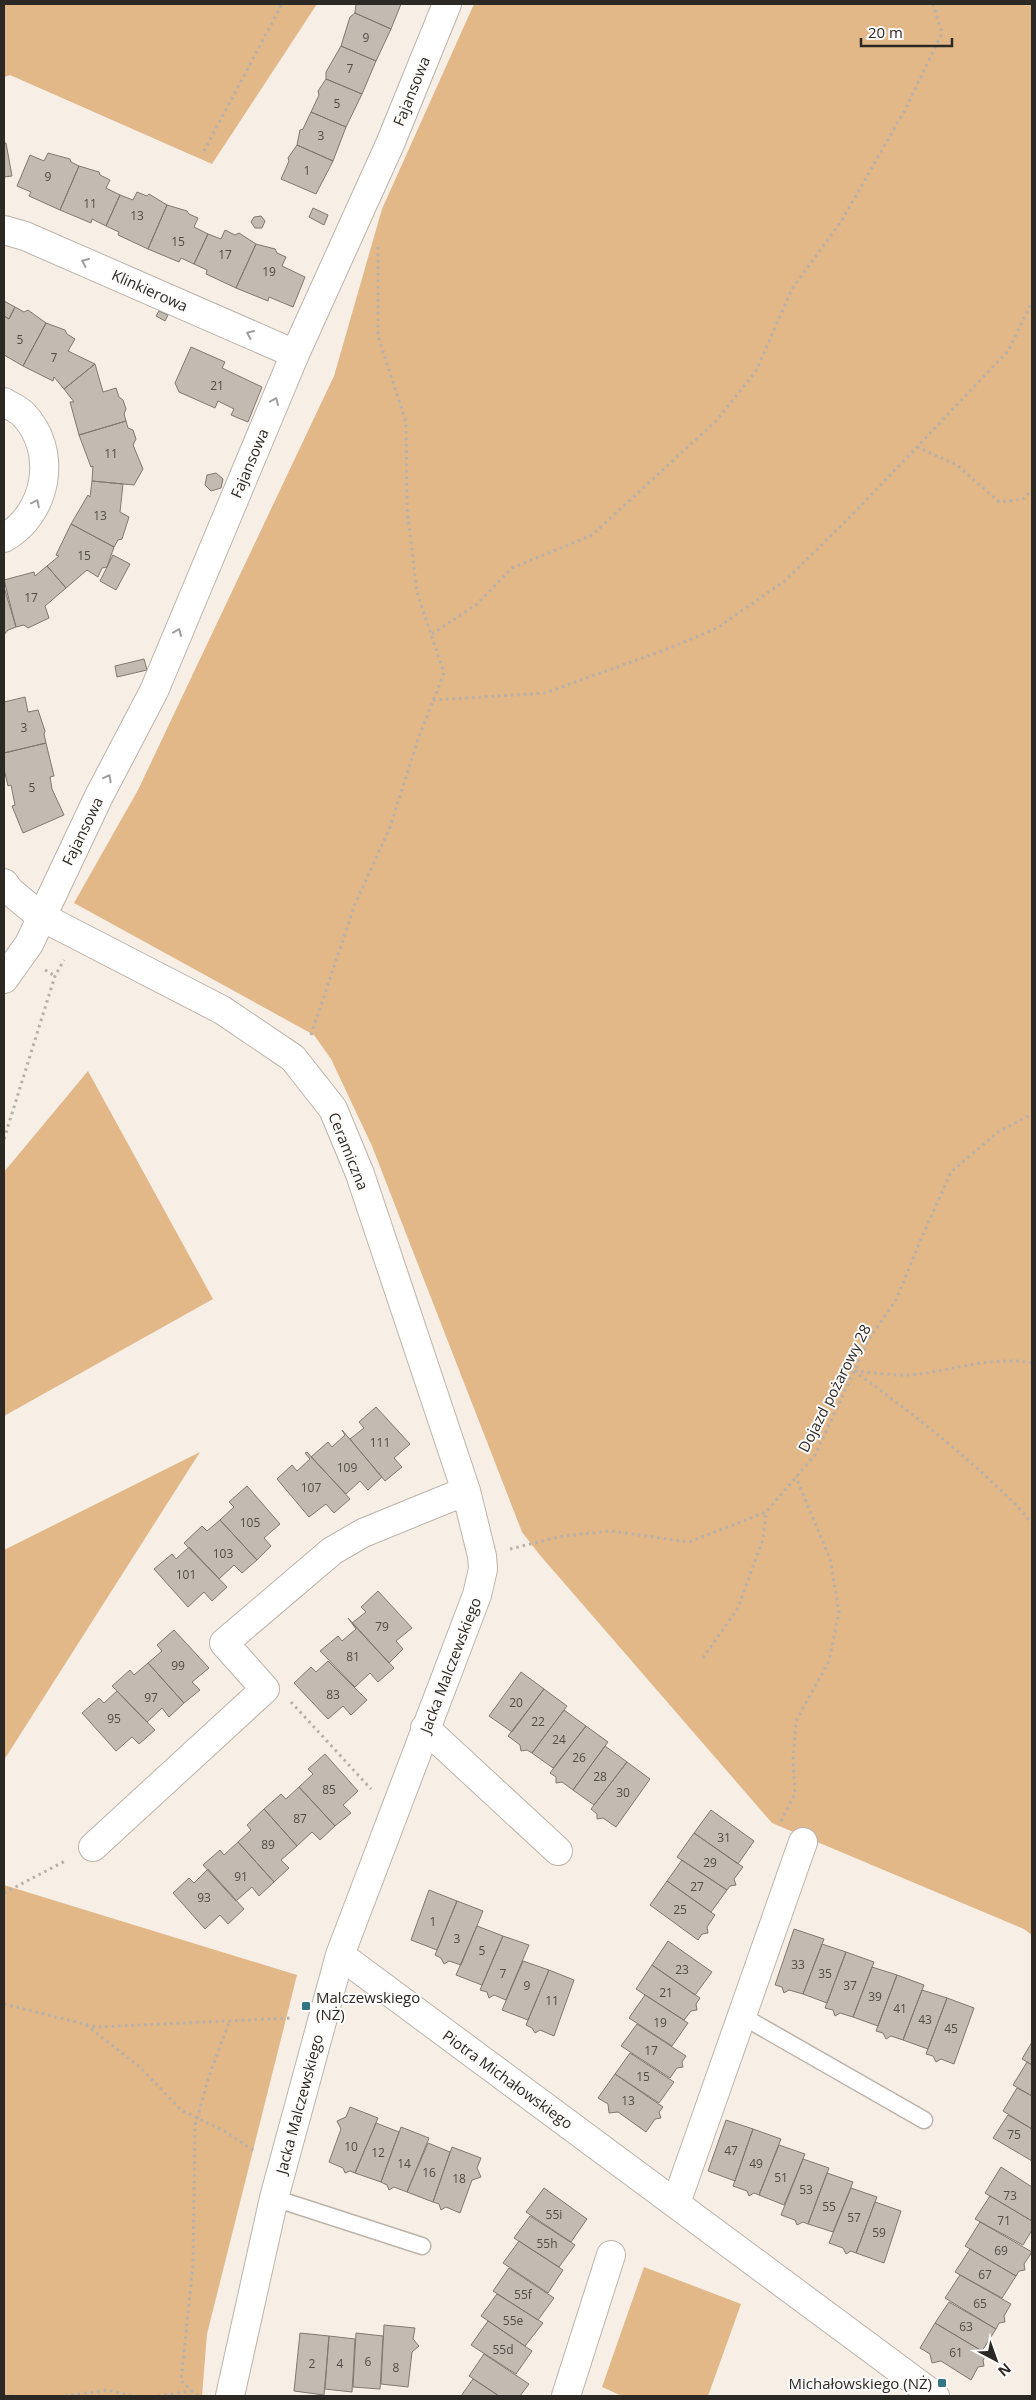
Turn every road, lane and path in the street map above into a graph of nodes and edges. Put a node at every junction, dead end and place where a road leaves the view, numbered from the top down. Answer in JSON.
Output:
{"nodes":[{"id":1,"x":282,"y":4,"type":"edge"},
{"id":2,"x":447,"y":4,"type":"edge"},
{"id":3,"x":933,"y":4,"type":"edge"},
{"id":4,"x":204,"y":151,"type":"dead end"},
{"id":5,"x":4,"y":230,"type":"edge"},
{"id":6,"x":378,"y":240,"type":"dead end"},
{"id":7,"x":1032,"y":302,"type":"edge"},
{"id":8,"x":295,"y":354,"type":"junction"},
{"id":9,"x":4,"y":402,"type":"edge"},
{"id":10,"x":917,"y":447,"type":"junction"},
{"id":11,"x":1032,"y":490,"type":"edge"},
{"id":12,"x":4,"y":538,"type":"edge"},
{"id":13,"x":432,"y":634,"type":"junction"},
{"id":14,"x":433,"y":700,"type":"junction"},
{"id":15,"x":4,"y":883,"type":"edge"},
{"id":16,"x":40,"y":916,"type":"junction"},
{"id":17,"x":68,"y":954,"type":"dead end"},
{"id":18,"x":4,"y":979,"type":"edge"},
{"id":19,"x":300,"y":1067,"type":"junction"},
{"id":20,"x":1032,"y":1114,"type":"edge"},
{"id":21,"x":4,"y":1139,"type":"edge"},
{"id":22,"x":1032,"y":1364,"type":"edge"},
{"id":23,"x":854,"y":1371,"type":"junction"},
{"id":24,"x":796,"y":1477,"type":"junction"},
{"id":25,"x":466,"y":1490,"type":"junction"},
{"id":26,"x":766,"y":1512,"type":"junction"},
{"id":27,"x":1032,"y":1524,"type":"edge"},
{"id":28,"x":482,"y":1556,"type":"junction"},
{"id":29,"x":703,"y":1658,"type":"dead end"},
{"id":30,"x":265,"y":1689,"type":"junction"},
{"id":31,"x":425,"y":1728,"type":"junction"},
{"id":32,"x":394,"y":1814,"type":"junction"},
{"id":33,"x":779,"y":1826,"type":"dead end"},
{"id":34,"x":803,"y":1842,"type":"dead end"},
{"id":35,"x":93,"y":1846,"type":"joint"},
{"id":36,"x":558,"y":1850,"type":"dead end"},
{"id":37,"x":4,"y":1893,"type":"edge"},
{"id":38,"x":340,"y":1955,"type":"junction"},
{"id":39,"x":4,"y":2004,"type":"edge"},
{"id":40,"x":323,"y":2016,"type":"junction"},
{"id":41,"x":742,"y":2016,"type":"junction"},
{"id":42,"x":229,"y":2022,"type":"junction"},
{"id":43,"x":85,"y":2024,"type":"junction"},
{"id":44,"x":197,"y":2118,"type":"junction"},
{"id":45,"x":924,"y":2120,"type":"dead end"},
{"id":46,"x":281,"y":2168,"type":"junction"},
{"id":47,"x":274,"y":2198,"type":"junction"},
{"id":48,"x":676,"y":2203,"type":"junction"},
{"id":49,"x":422,"y":2246,"type":"dead end"},
{"id":50,"x":610,"y":2255,"type":"dead end"},
{"id":51,"x":192,"y":2391,"type":"junction"},
{"id":52,"x":4,"y":2396,"type":"edge"},
{"id":53,"x":14,"y":2396,"type":"edge"},
{"id":54,"x":65,"y":2396,"type":"edge"},
{"id":55,"x":132,"y":2396,"type":"edge"},
{"id":56,"x":158,"y":2396,"type":"edge"},
{"id":57,"x":198,"y":2396,"type":"edge"},
{"id":58,"x":230,"y":2396,"type":"edge"},
{"id":59,"x":566,"y":2396,"type":"edge"},
{"id":60,"x":935,"y":2396,"type":"edge"}],
"edges":[{"from":1,"to":4,"type":"path"},
{"from":2,"to":8,"type":"street","name":"Fajansowa"},
{"from":3,"to":13,"type":"path"},
{"from":8,"to":5,"type":"street","name":"Klinkierowa","one_way":true},
{"from":6,"to":13,"type":"path"},
{"from":7,"to":10,"type":"path"},
{"from":16,"to":8,"type":"street","name":"Fajansowa","one_way":true},
{"from":12,"to":9,"type":"street","one_way":true},
{"from":10,"to":11,"type":"path"},
{"from":10,"to":14,"type":"path"},
{"from":13,"to":14,"type":"path"},
{"from":14,"to":19,"type":"path"},
{"from":15,"to":16,"type":"street","name":"Ceramiczna"},
{"from":16,"to":18,"type":"street","name":"Fajansowa"},
{"from":16,"to":19,"type":"street","name":"Ceramiczna"},
{"from":17,"to":21,"type":"path"},
{"from":19,"to":25,"type":"street","name":"Ceramiczna"},
{"from":20,"to":23,"type":"path","name":"Dojazd pożarowy 28"},
{"from":22,"to":23,"type":"path"},
{"from":23,"to":24,"type":"path","name":"Dojazd pożarowy 28"},
{"from":23,"to":27,"type":"path"},
{"from":24,"to":26,"type":"path","name":"Dojazd pożarowy 28"},
{"from":24,"to":33,"type":"path"},
{"from":25,"to":28,"type":"street","name":"Jacka Malczewskiego"},
{"from":25,"to":30,"type":"street"},
{"from":26,"to":28,"type":"path","name":"Dojazd pożarowy 28"},
{"from":26,"to":29,"type":"path"},
{"from":28,"to":31,"type":"street","name":"Jacka Malczewskiego"},
{"from":30,"to":32,"type":"path"},
{"from":30,"to":35,"type":"street"},
{"from":31,"to":32,"type":"street","name":"Jacka Malczewskiego"},
{"from":31,"to":36,"type":"street"},
{"from":32,"to":38,"type":"street","name":"Jacka Malczewskiego"},
{"from":34,"to":41,"type":"street"},
{"from":35,"to":37,"type":"path"},
{"from":38,"to":40,"type":"street","name":"Jacka Malczewskiego"},
{"from":38,"to":48,"type":"street","name":"Piotra Michałowskiego"},
{"from":39,"to":43,"type":"path"},
{"from":40,"to":42,"type":"path"},
{"from":40,"to":46,"type":"street","name":"Jacka Malczewskiego"},
{"from":41,"to":45,"type":"lane"},
{"from":41,"to":48,"type":"street"},
{"from":42,"to":43,"type":"path"},
{"from":42,"to":44,"type":"path"},
{"from":43,"to":44,"type":"path"},
{"from":44,"to":46,"type":"path"},
{"from":44,"to":51,"type":"path"},
{"from":46,"to":47,"type":"street","name":"Jacka Malczewskiego"},
{"from":47,"to":49,"type":"lane"},
{"from":47,"to":58,"type":"street","name":"Jacka Malczewskiego"},
{"from":48,"to":60,"type":"street","name":"Piotra Michałowskiego"},
{"from":50,"to":59,"type":"street"},
{"from":51,"to":56,"type":"path"},
{"from":51,"to":57,"type":"path"},
{"from":52,"to":53,"type":"path"},
{"from":54,"to":55,"type":"path"}]}
